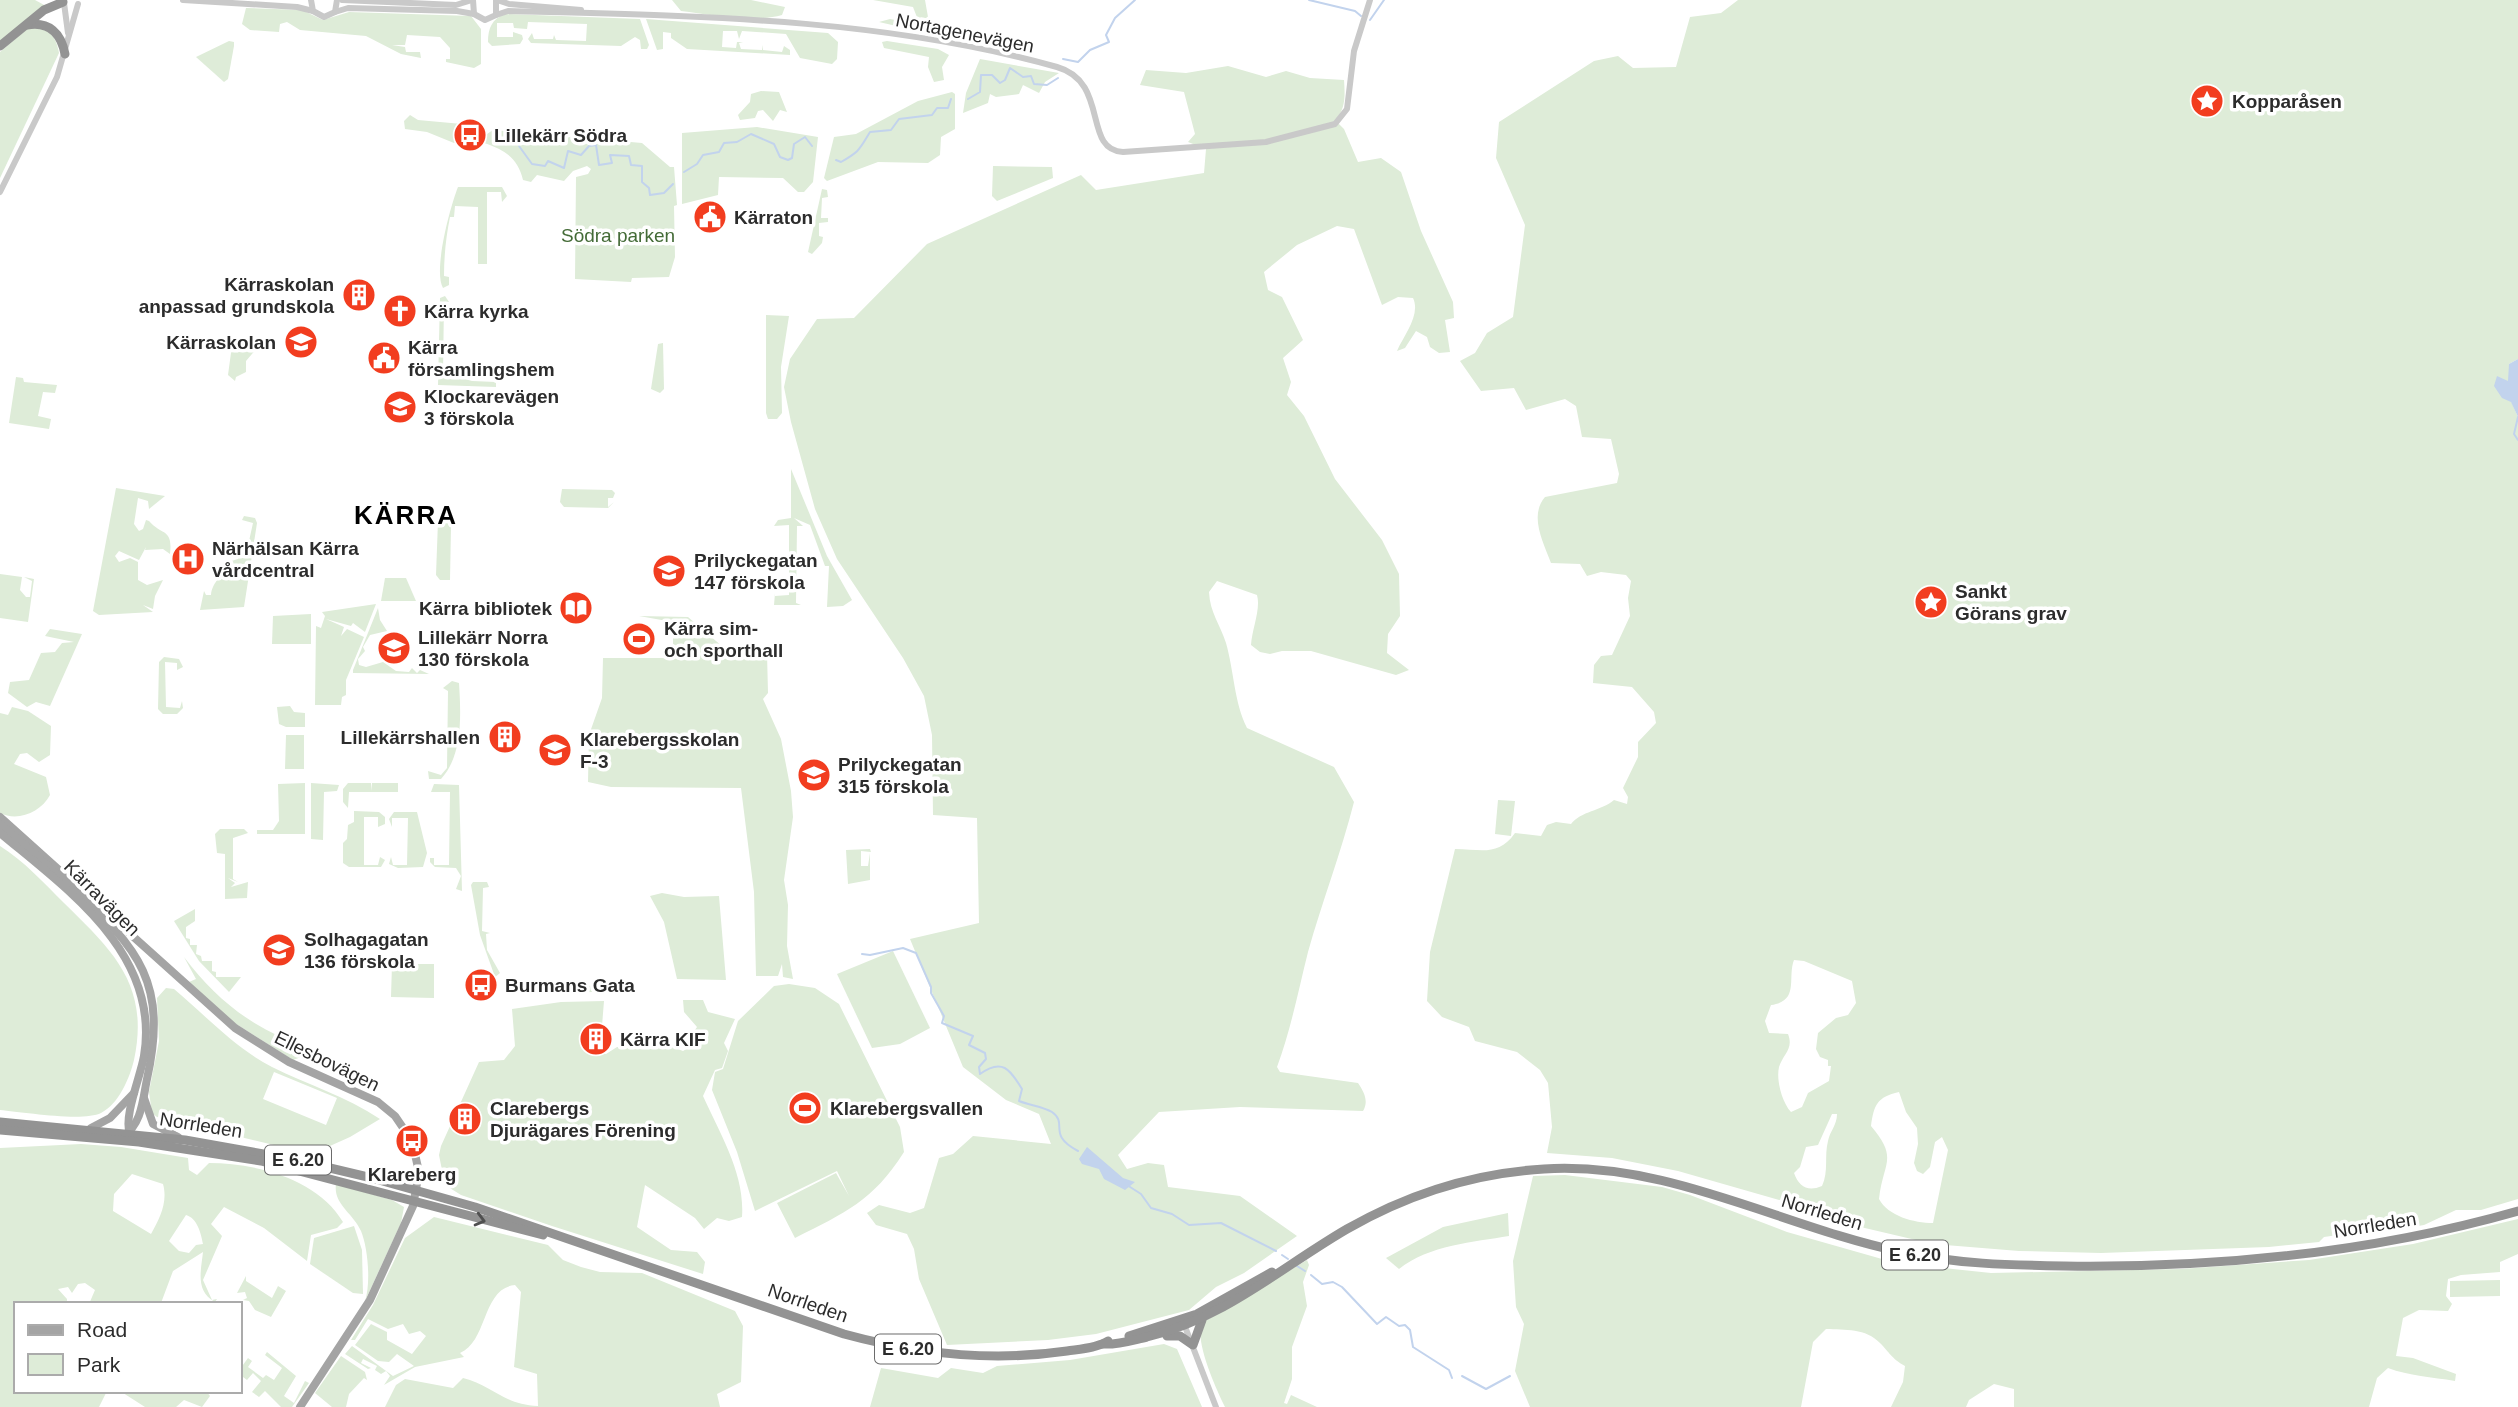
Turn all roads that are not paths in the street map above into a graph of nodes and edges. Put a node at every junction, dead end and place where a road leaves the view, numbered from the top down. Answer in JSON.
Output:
{"nodes":[{"id":1,"x":183,"y":0,"type":"edge"},
{"id":2,"x":311,"y":0,"type":"edge"},
{"id":3,"x":339,"y":0,"type":"edge"},
{"id":4,"x":473,"y":0,"type":"edge"},
{"id":5,"x":496,"y":0,"type":"edge"},
{"id":6,"x":1370,"y":0,"type":"edge"},
{"id":7,"x":62,"y":2,"type":"edge"},
{"id":8,"x":80,"y":2,"type":"edge"},
{"id":9,"x":313,"y":11,"type":"junction"},
{"id":10,"x":335,"y":12,"type":"junction"},
{"id":11,"x":597,"y":12,"type":"junction"},
{"id":12,"x":474,"y":15,"type":"junction"},
{"id":13,"x":496,"y":15,"type":"junction"},
{"id":14,"x":25,"y":25,"type":"junction"},
{"id":15,"x":68,"y":39,"type":"junction"},
{"id":16,"x":0,"y":46,"type":"edge"},
{"id":17,"x":65,"y":54,"type":"junction"},
{"id":18,"x":0,"y":192,"type":"edge"},
{"id":19,"x":0,"y":817,"type":"edge"},
{"id":20,"x":0,"y":824,"type":"edge"},
{"id":21,"x":0,"y":833,"type":"edge"},
{"id":22,"x":140,"y":1093,"type":"junction"},
{"id":23,"x":0,"y":1122,"type":"edge"},
{"id":24,"x":91,"y":1128,"type":"junction"},
{"id":25,"x":0,"y":1130,"type":"edge"},
{"id":26,"x":129,"y":1132,"type":"junction"},
{"id":27,"x":107,"y":1139,"type":"junction"},
{"id":28,"x":185,"y":1140,"type":"junction"},
{"id":29,"x":139,"y":1142,"type":"junction"},
{"id":30,"x":418,"y":1190,"type":"junction"},
{"id":31,"x":415,"y":1202,"type":"junction"},
{"id":32,"x":2518,"y":1211,"type":"edge"},
{"id":33,"x":552,"y":1236,"type":"junction"},
{"id":34,"x":1301,"y":1257,"type":"junction"},
{"id":35,"x":1202,"y":1319,"type":"junction"},
{"id":36,"x":1184,"y":1323,"type":"junction"},
{"id":37,"x":1147,"y":1336,"type":"junction"},
{"id":38,"x":1103,"y":1344,"type":"junction"},
{"id":39,"x":1193,"y":1345,"type":"junction"},
{"id":40,"x":300,"y":1407,"type":"edge"},
{"id":41,"x":1216,"y":1407,"type":"edge"}],
"edges":[{"from":1,"to":9,"type":"street","name":"Nortagenevägen"},
{"from":2,"to":9,"type":"street"},
{"from":3,"to":4,"type":"street"},
{"from":3,"to":10,"type":"street"},
{"from":4,"to":12,"type":"street"},
{"from":5,"to":11,"type":"street","name":"Nortagenevägen"},
{"from":5,"to":13,"type":"street","name":"Nortagenevägen"},
{"from":6,"to":11,"type":"street","name":"Nortagenevägen"},
{"from":7,"to":8,"type":"street"},
{"from":7,"to":14,"type":"highway"},
{"from":7,"to":15,"type":"street"},
{"from":8,"to":15,"type":"street"},
{"from":9,"to":10,"type":"street","name":"Nortagenevägen"},
{"from":10,"to":12,"type":"street","name":"Nortagenevägen"},
{"from":11,"to":13,"type":"street","name":"Nortagenevägen"},
{"from":12,"to":13,"type":"street","name":"Nortagenevägen"},
{"from":14,"to":16,"type":"highway"},
{"from":14,"to":17,"type":"highway"},
{"from":15,"to":17,"type":"street"},
{"from":17,"to":18,"type":"street"},
{"from":19,"to":30,"type":"main road","name":"Ellesbovägen"},
{"from":20,"to":22,"type":"main road","name":"Kärravägen"},
{"from":21,"to":22,"type":"main road","name":"Kärravägen"},
{"from":22,"to":24,"type":"main road"},
{"from":22,"to":26,"type":"main road","name":"Kärravägen"},
{"from":22,"to":28,"type":"main road"},
{"from":23,"to":24,"type":"highway","name":"Norrleden","number":"E 6.20"},
{"from":24,"to":26,"type":"highway","name":"Norrleden","number":"E 6.20"},
{"from":25,"to":27,"type":"highway","name":"Norrleden","number":"E 6.20"},
{"from":26,"to":27,"type":"main road"},
{"from":26,"to":28,"type":"highway","name":"Norrleden","number":"E 6.20"},
{"from":26,"to":29,"type":"main road"},
{"from":27,"to":29,"type":"highway","name":"Norrleden","number":"E 6.20"},
{"from":28,"to":30,"type":"highway","name":"Norrleden","number":"E 6.20"},
{"from":29,"to":31,"type":"highway","name":"Norrleden","number":"E 6.20"},
{"from":30,"to":31,"type":"main road","name":"Ellesbovägen"},
{"from":30,"to":33,"type":"highway","name":"Norrleden","number":"E 6.20"},
{"from":31,"to":33,"type":"highway","name":"Norrleden","number":"E 6.20","one_way":true},
{"from":31,"to":40,"type":"main road","name":"Ellesbovägen"},
{"from":32,"to":34,"type":"highway","name":"Norrleden","number":"E 6.20"},
{"from":33,"to":38,"type":"highway","name":"Norrleden","number":"E 6.20"},
{"from":34,"to":35,"type":"highway","name":"Norrleden","number":"E 6.20"},
{"from":34,"to":36,"type":"highway","name":"Norrleden","number":"E 6.20"},
{"from":35,"to":36,"type":"highway","name":"Norrleden","number":"E 6.20"},
{"from":35,"to":39,"type":"highway"},
{"from":36,"to":37,"type":"highway","name":"Norrleden","number":"E 6.20"},
{"from":36,"to":38,"type":"highway","name":"Norrleden","number":"E 6.20"},
{"from":36,"to":39,"type":"street"},
{"from":37,"to":38,"type":"highway","name":"Norrleden","number":"E 6.20"},
{"from":37,"to":39,"type":"highway"},
{"from":39,"to":41,"type":"street"}]}
